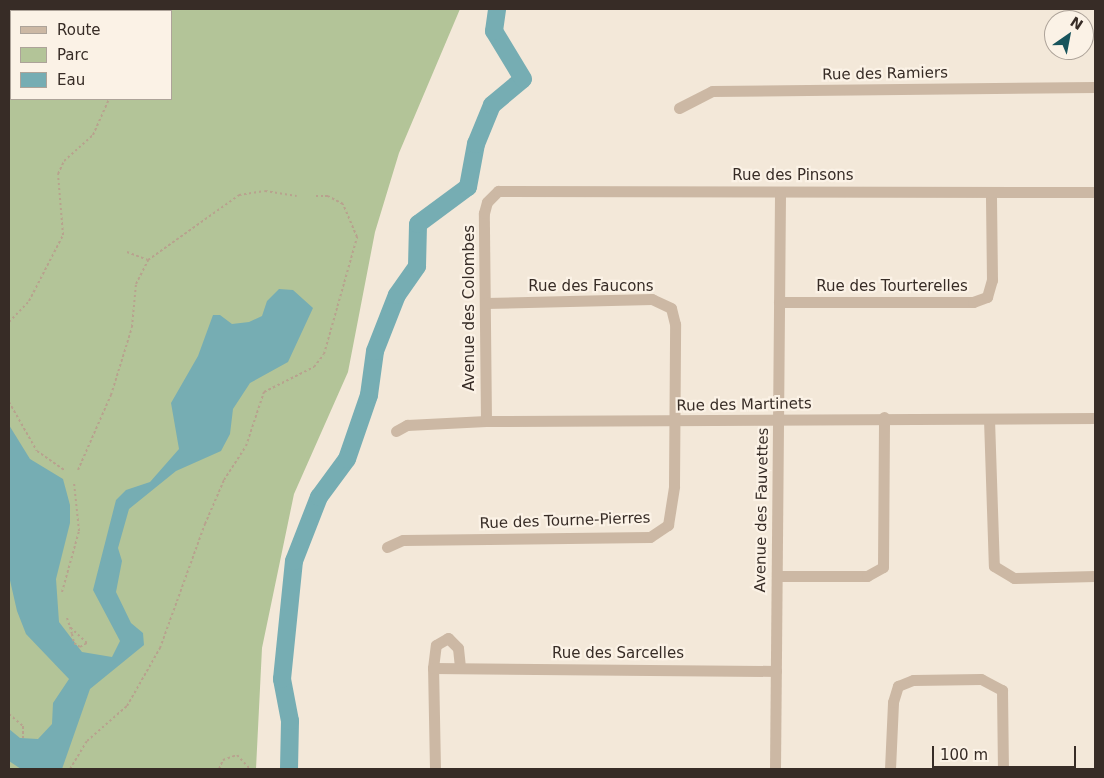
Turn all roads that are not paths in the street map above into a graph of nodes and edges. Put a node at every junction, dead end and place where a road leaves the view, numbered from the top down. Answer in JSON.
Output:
{"nodes":[{"id":1,"x":1095,"y":87,"type":"edge"},
{"id":2,"x":679,"y":108,"type":"dead end"},
{"id":3,"x":780,"y":192,"type":"junction"},
{"id":4,"x":991,"y":192,"type":"junction"},
{"id":5,"x":1095,"y":192,"type":"edge"},
{"id":6,"x":491,"y":196,"type":"joint"},
{"id":7,"x":779,"y":302,"type":"junction"},
{"id":8,"x":485,"y":303,"type":"junction"},
{"id":9,"x":884,"y":417,"type":"junction"},
{"id":10,"x":1095,"y":418,"type":"edge"},
{"id":11,"x":778,"y":419,"type":"junction"},
{"id":12,"x":989,"y":419,"type":"junction"},
{"id":13,"x":486,"y":421,"type":"junction"},
{"id":14,"x":673,"y":421,"type":"junction"},
{"id":15,"x":396,"y":431,"type":"dead end"},
{"id":16,"x":387,"y":547,"type":"dead end"},
{"id":17,"x":777,"y":576,"type":"junction"},
{"id":18,"x":1095,"y":576,"type":"edge"},
{"id":19,"x":433,"y":668,"type":"junction"},
{"id":20,"x":460,"y":668,"type":"junction"},
{"id":21,"x":776,"y":671,"type":"junction"},
{"id":22,"x":434,"y":769,"type":"edge"},
{"id":23,"x":775,"y":769,"type":"edge"},
{"id":24,"x":890,"y":769,"type":"edge"},
{"id":25,"x":1003,"y":769,"type":"edge"}],
"edges":[{"from":1,"to":2,"type":"street","name":"Rue des Ramiers"},
{"from":3,"to":4,"type":"street","name":"Rue des Pinsons"},
{"from":3,"to":6,"type":"street","name":"Rue des Pinsons"},
{"from":3,"to":7,"type":"street","name":"Avenue des Fauvettes"},
{"from":4,"to":5,"type":"street","name":"Rue des Pinsons"},
{"from":4,"to":7,"type":"street","name":"Rue des Tourterelles"},
{"from":6,"to":8,"type":"street","name":"Avenue des Colombes"},
{"from":7,"to":11,"type":"street","name":"Avenue des Fauvettes"},
{"from":8,"to":13,"type":"street","name":"Avenue des Colombes"},
{"from":8,"to":14,"type":"street","name":"Rue des Faucons"},
{"from":9,"to":11,"type":"street","name":"Rue des Martinets"},
{"from":9,"to":12,"type":"street","name":"Rue des Martinets"},
{"from":9,"to":17,"type":"street"},
{"from":10,"to":12,"type":"street","name":"Rue des Martinets"},
{"from":11,"to":14,"type":"street","name":"Rue des Martinets"},
{"from":11,"to":17,"type":"street","name":"Avenue des Fauvettes"},
{"from":12,"to":18,"type":"street"},
{"from":13,"to":14,"type":"street","name":"Rue des Martinets"},
{"from":13,"to":15,"type":"street","name":"Rue des Martinets"},
{"from":14,"to":16,"type":"street","name":"Rue des Tourne-Pierres"},
{"from":17,"to":21,"type":"street","name":"Avenue des Fauvettes"},
{"from":19,"to":20,"type":"street","name":"Rue des Sarcelles"},
{"from":19,"to":20,"type":"street"},
{"from":19,"to":22,"type":"street"},
{"from":20,"to":21,"type":"street","name":"Rue des Sarcelles"},
{"from":21,"to":23,"type":"street","name":"Avenue des Fauvettes"},
{"from":24,"to":25,"type":"street"}]}
